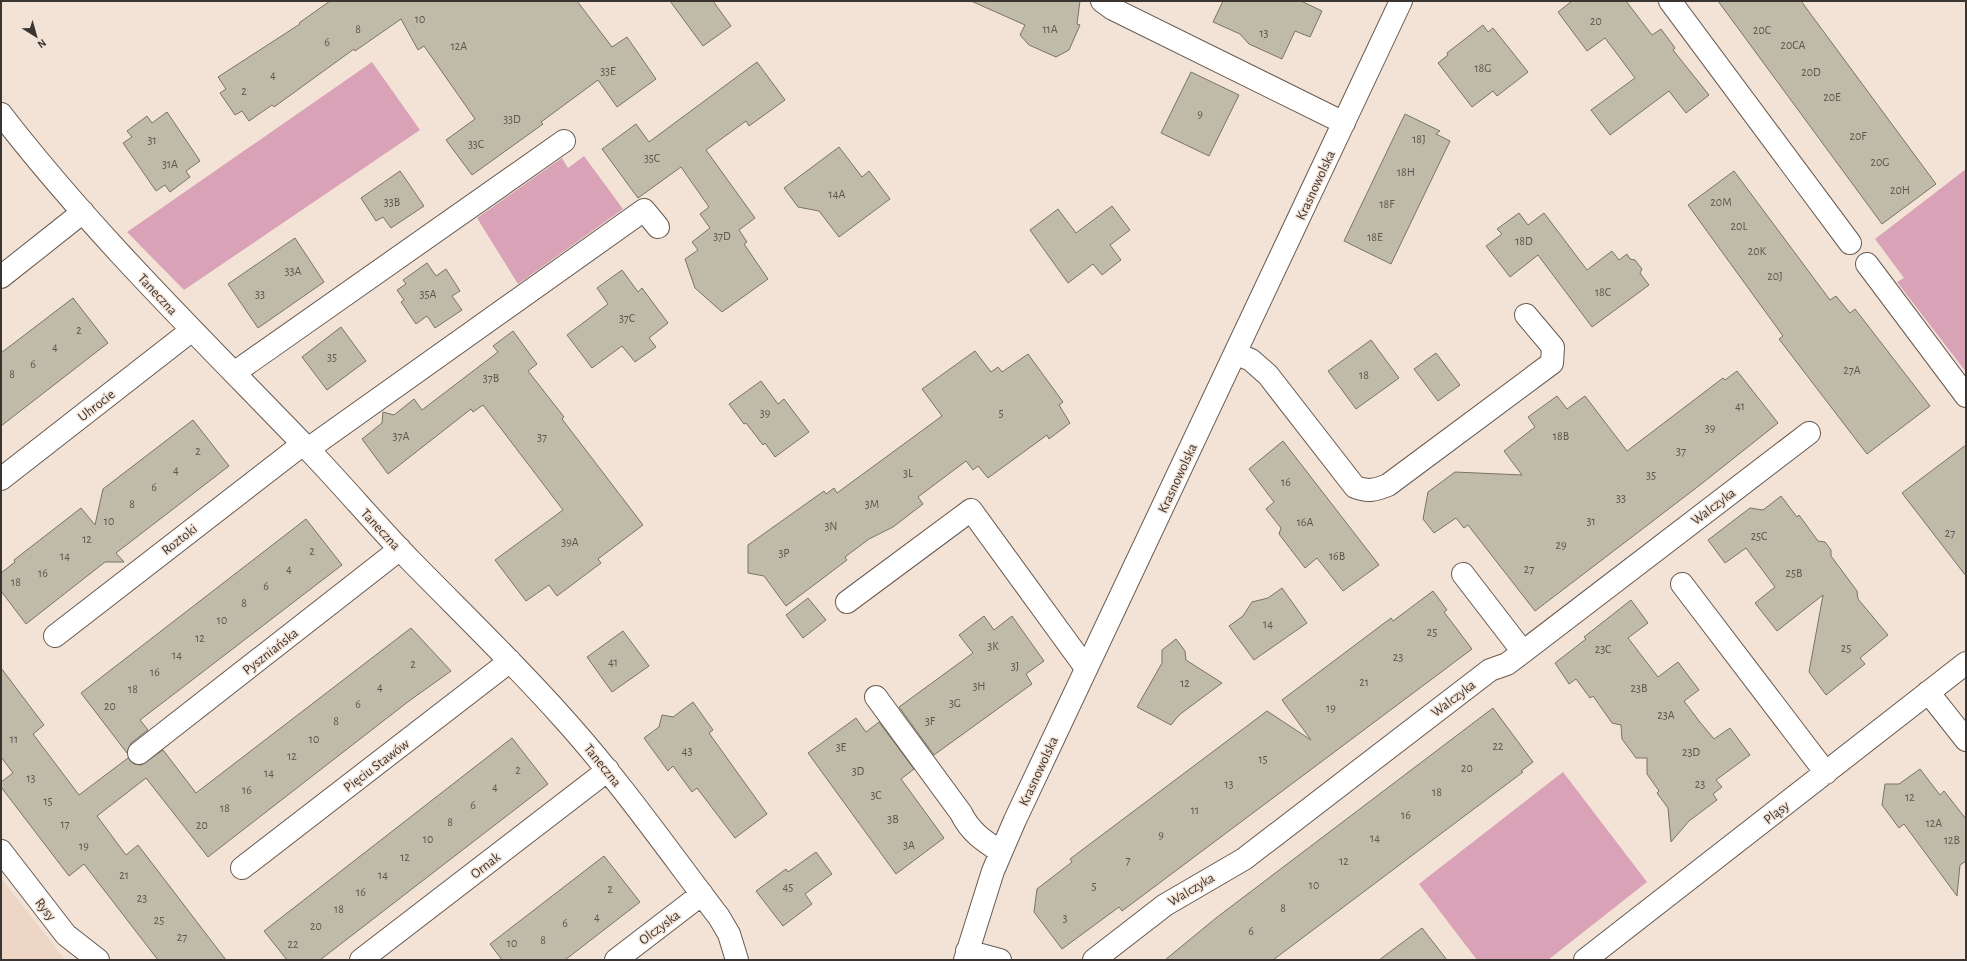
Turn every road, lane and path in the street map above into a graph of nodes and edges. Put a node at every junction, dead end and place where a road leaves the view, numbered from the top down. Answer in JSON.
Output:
{"nodes":[{"id":1,"x":1102,"y":1,"type":"edge"},
{"id":2,"x":1402,"y":1,"type":"edge"},
{"id":3,"x":1670,"y":1,"type":"edge"},
{"id":4,"x":1,"y":114,"type":"edge"},
{"id":5,"x":1344,"y":123,"type":"junction"},
{"id":6,"x":564,"y":141,"type":"dead end"},
{"id":7,"x":83,"y":212,"type":"junction"},
{"id":8,"x":658,"y":227,"type":"dead end"},
{"id":9,"x":1850,"y":243,"type":"dead end"},
{"id":10,"x":1867,"y":264,"type":"dead end"},
{"id":11,"x":1,"y":276,"type":"edge"},
{"id":12,"x":1526,"y":315,"type":"dead end"},
{"id":13,"x":192,"y":330,"type":"junction"},
{"id":14,"x":1235,"y":353,"type":"junction"},
{"id":15,"x":234,"y":373,"type":"junction"},
{"id":16,"x":1966,"y":396,"type":"edge"},
{"id":17,"x":1808,"y":433,"type":"dead end"},
{"id":18,"x":305,"y":446,"type":"junction"},
{"id":19,"x":1,"y":479,"type":"edge"},
{"id":20,"x":400,"y":549,"type":"junction"},
{"id":21,"x":1463,"y":574,"type":"dead end"},
{"id":22,"x":1682,"y":584,"type":"dead end"},
{"id":23,"x":847,"y":602,"type":"dead end"},
{"id":24,"x":55,"y":636,"type":"dead end"},
{"id":25,"x":1523,"y":652,"type":"junction"},
{"id":26,"x":510,"y":662,"type":"junction"},
{"id":27,"x":1966,"y":663,"type":"edge"},
{"id":28,"x":1086,"y":668,"type":"junction"},
{"id":29,"x":1928,"y":692,"type":"junction"},
{"id":30,"x":876,"y":697,"type":"dead end"},
{"id":31,"x":1966,"y":740,"type":"edge"},
{"id":32,"x":139,"y":753,"type":"dead end"},
{"id":33,"x":608,"y":770,"type":"junction"},
{"id":34,"x":1826,"y":773,"type":"junction"},
{"id":35,"x":1,"y":851,"type":"edge"},
{"id":36,"x":1001,"y":852,"type":"junction"},
{"id":37,"x":242,"y":868,"type":"dead end"},
{"id":38,"x":702,"y":894,"type":"junction"},
{"id":39,"x":966,"y":956,"type":"edge"},
{"id":40,"x":98,"y":960,"type":"edge"},
{"id":41,"x":361,"y":960,"type":"edge"},
{"id":42,"x":616,"y":960,"type":"edge"},
{"id":43,"x":737,"y":960,"type":"edge"},
{"id":44,"x":1000,"y":960,"type":"edge"},
{"id":45,"x":1094,"y":960,"type":"edge"},
{"id":46,"x":1585,"y":960,"type":"edge"}],
"edges":[{"from":1,"to":5,"type":"street"},
{"from":2,"to":5,"type":"street","name":"Krasnowolska"},
{"from":3,"to":9,"type":"street"},
{"from":4,"to":7,"type":"street","name":"Taneczna"},
{"from":5,"to":14,"type":"street","name":"Krasnowolska"},
{"from":6,"to":15,"type":"street"},
{"from":7,"to":11,"type":"street"},
{"from":7,"to":13,"type":"street","name":"Taneczna"},
{"from":8,"to":18,"type":"street","name":"Roztoki"},
{"from":10,"to":16,"type":"street"},
{"from":12,"to":14,"type":"street"},
{"from":13,"to":15,"type":"street","name":"Taneczna"},
{"from":13,"to":19,"type":"street","name":"Uhrocie"},
{"from":14,"to":28,"type":"street","name":"Krasnowolska"},
{"from":15,"to":18,"type":"street","name":"Taneczna"},
{"from":17,"to":25,"type":"street","name":"Walczyka"},
{"from":18,"to":20,"type":"street","name":"Taneczna"},
{"from":18,"to":24,"type":"street","name":"Roztoki"},
{"from":20,"to":26,"type":"street","name":"Taneczna"},
{"from":20,"to":32,"type":"street","name":"Pyszniańska"},
{"from":21,"to":25,"type":"street"},
{"from":22,"to":34,"type":"street"},
{"from":23,"to":28,"type":"street"},
{"from":25,"to":45,"type":"street","name":"Walczyka"},
{"from":26,"to":33,"type":"street","name":"Taneczna"},
{"from":26,"to":37,"type":"street","name":"Pięciu Stawów"},
{"from":27,"to":29,"type":"street","name":"Pląsy"},
{"from":28,"to":36,"type":"street","name":"Krasnowolska"},
{"from":29,"to":31,"type":"street"},
{"from":29,"to":34,"type":"street","name":"Pląsy"},
{"from":30,"to":36,"type":"street"},
{"from":33,"to":38,"type":"street","name":"Taneczna"},
{"from":33,"to":41,"type":"street","name":"Ornak"},
{"from":34,"to":46,"type":"street","name":"Pląsy"},
{"from":35,"to":40,"type":"street","name":"Rysy"},
{"from":36,"to":39,"type":"street","name":"Krasnowolska"},
{"from":38,"to":42,"type":"street","name":"Olczyska"},
{"from":38,"to":43,"type":"street","name":"Taneczna"},
{"from":39,"to":44,"type":"street"}]}
